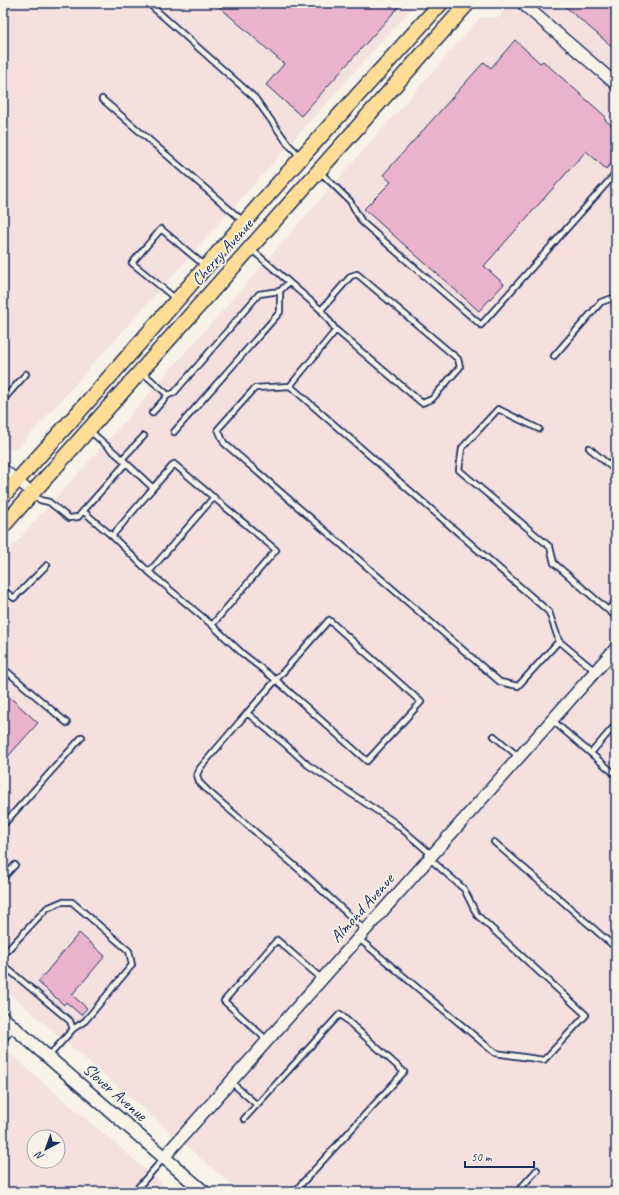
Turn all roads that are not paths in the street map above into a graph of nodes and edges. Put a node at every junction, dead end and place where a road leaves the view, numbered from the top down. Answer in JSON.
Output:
{"nodes":[{"id":1,"x":148,"y":3,"type":"edge"},
{"id":2,"x":440,"y":3,"type":"edge"},
{"id":3,"x":468,"y":3,"type":"edge"},
{"id":4,"x":522,"y":3,"type":"edge"},
{"id":5,"x":616,"y":84,"type":"edge"},
{"id":6,"x":102,"y":99,"type":"dead end"},
{"id":7,"x":302,"y":158,"type":"junction"},
{"id":8,"x":319,"y":171,"type":"junction"},
{"id":9,"x":616,"y":173,"type":"edge"},
{"id":10,"x":245,"y":222,"type":"junction"},
{"id":11,"x":250,"y":248,"type":"junction"},
{"id":12,"x":206,"y":268,"type":"junction"},
{"id":13,"x":289,"y":282,"type":"junction"},
{"id":14,"x":280,"y":291,"type":"junction"},
{"id":15,"x":616,"y":297,"type":"edge"},
{"id":16,"x":176,"y":300,"type":"junction"},
{"id":17,"x":321,"y":310,"type":"junction"},
{"id":18,"x":336,"y":330,"type":"junction"},
{"id":19,"x":554,"y":356,"type":"dead end"},
{"id":20,"x":141,"y":370,"type":"junction"},
{"id":21,"x":26,"y":374,"type":"dead end"},
{"id":22,"x":290,"y":386,"type":"junction"},
{"id":23,"x":168,"y":395,"type":"junction"},
{"id":24,"x":3,"y":400,"type":"edge"},
{"id":25,"x":152,"y":413,"type":"dead end"},
{"id":26,"x":539,"y":429,"type":"dead end"},
{"id":27,"x":89,"y":430,"type":"junction"},
{"id":28,"x":174,"y":432,"type":"dead end"},
{"id":29,"x":144,"y":436,"type":"dead end"},
{"id":30,"x":589,"y":448,"type":"dead end"},
{"id":31,"x":122,"y":459,"type":"junction"},
{"id":32,"x":126,"y":463,"type":"junction"},
{"id":33,"x":3,"y":468,"type":"edge"},
{"id":34,"x":616,"y":471,"type":"edge"},
{"id":35,"x":17,"y":480,"type":"junction"},
{"id":36,"x":153,"y":488,"type":"junction"},
{"id":37,"x":3,"y":496,"type":"edge"},
{"id":38,"x":36,"y":497,"type":"junction"},
{"id":39,"x":214,"y":497,"type":"junction"},
{"id":40,"x":83,"y":511,"type":"junction"},
{"id":41,"x":3,"y":526,"type":"edge"},
{"id":42,"x":112,"y":536,"type":"junction"},
{"id":43,"x":46,"y":565,"type":"dead end"},
{"id":44,"x":149,"y":572,"type":"junction"},
{"id":45,"x":3,"y":590,"type":"edge"},
{"id":46,"x":616,"y":601,"type":"edge"},
{"id":47,"x":608,"y":610,"type":"junction"},
{"id":48,"x":616,"y":617,"type":"edge"},
{"id":49,"x":212,"y":625,"type":"junction"},
{"id":50,"x":559,"y":641,"type":"junction"},
{"id":51,"x":614,"y":652,"type":"edge"},
{"id":52,"x":3,"y":668,"type":"edge"},
{"id":53,"x":595,"y":671,"type":"junction"},
{"id":54,"x":276,"y":680,"type":"junction"},
{"id":55,"x":247,"y":714,"type":"junction"},
{"id":56,"x":552,"y":720,"type":"junction"},
{"id":57,"x":67,"y":723,"type":"dead end"},
{"id":58,"x":616,"y":724,"type":"edge"},
{"id":59,"x":494,"y":736,"type":"dead end"},
{"id":60,"x":82,"y":737,"type":"dead end"},
{"id":61,"x":590,"y":753,"type":"junction"},
{"id":62,"x":519,"y":757,"type":"junction"},
{"id":63,"x":616,"y":775,"type":"edge"},
{"id":64,"x":3,"y":825,"type":"edge"},
{"id":65,"x":494,"y":842,"type":"dead end"},
{"id":66,"x":430,"y":857,"type":"junction"},
{"id":67,"x":15,"y":865,"type":"dead end"},
{"id":68,"x":3,"y":878,"type":"edge"},
{"id":69,"x":362,"y":934,"type":"junction"},
{"id":70,"x":616,"y":948,"type":"edge"},
{"id":71,"x":3,"y":955,"type":"edge"},
{"id":72,"x":3,"y":965,"type":"edge"},
{"id":73,"x":322,"y":979,"type":"junction"},
{"id":74,"x":3,"y":1018,"type":"edge"},
{"id":75,"x":14,"y":1027,"type":"junction"},
{"id":76,"x":73,"y":1029,"type":"junction"},
{"id":77,"x":3,"y":1040,"type":"edge"},
{"id":78,"x":268,"y":1040,"type":"junction"},
{"id":79,"x":48,"y":1057,"type":"junction"},
{"id":80,"x":231,"y":1082,"type":"junction"},
{"id":81,"x":257,"y":1105,"type":"junction"},
{"id":82,"x":244,"y":1119,"type":"dead end"},
{"id":83,"x":164,"y":1157,"type":"junction"},
{"id":84,"x":537,"y":1170,"type":"dead end"},
{"id":85,"x":134,"y":1192,"type":"edge"},
{"id":86,"x":204,"y":1192,"type":"edge"},
{"id":87,"x":294,"y":1192,"type":"edge"},
{"id":88,"x":517,"y":1192,"type":"edge"}],
"edges":[{"from":1,"to":7,"type":"lane"},
{"from":2,"to":7,"type":"main road","name":"Cherry Avenue"},
{"from":3,"to":8,"type":"main road","name":"Cherry Avenue"},
{"from":4,"to":5,"type":"street"},
{"from":6,"to":10,"type":"lane"},
{"from":7,"to":10,"type":"main road","name":"Cherry Avenue"},
{"from":8,"to":9,"type":"lane"},
{"from":8,"to":11,"type":"main road","name":"Cherry Avenue"},
{"from":10,"to":12,"type":"main road","name":"Cherry Avenue"},
{"from":11,"to":13,"type":"lane"},
{"from":11,"to":20,"type":"main road","name":"Cherry Avenue"},
{"from":12,"to":16,"type":"main road","name":"Cherry Avenue"},
{"from":12,"to":16,"type":"lane"},
{"from":13,"to":14,"type":"lane"},
{"from":13,"to":17,"type":"lane"},
{"from":14,"to":23,"type":"lane"},
{"from":14,"to":28,"type":"lane"},
{"from":15,"to":19,"type":"lane"},
{"from":16,"to":35,"type":"main road","name":"Cherry Avenue"},
{"from":17,"to":18,"type":"lane"},
{"from":17,"to":18,"type":"lane"},
{"from":18,"to":22,"type":"lane"},
{"from":20,"to":23,"type":"lane"},
{"from":20,"to":27,"type":"main road","name":"Cherry Avenue"},
{"from":21,"to":24,"type":"lane"},
{"from":22,"to":50,"type":"lane"},
{"from":22,"to":50,"type":"lane"},
{"from":23,"to":25,"type":"lane"},
{"from":26,"to":47,"type":"lane"},
{"from":27,"to":31,"type":"lane"},
{"from":27,"to":38,"type":"main road","name":"Cherry Avenue"},
{"from":29,"to":31,"type":"lane"},
{"from":30,"to":34,"type":"lane"},
{"from":31,"to":32,"type":"lane"},
{"from":32,"to":36,"type":"lane"},
{"from":32,"to":40,"type":"lane"},
{"from":33,"to":35,"type":"street"},
{"from":35,"to":37,"type":"main road","name":"Cherry Avenue"},
{"from":35,"to":38,"type":"street"},
{"from":36,"to":39,"type":"lane"},
{"from":36,"to":42,"type":"lane"},
{"from":38,"to":40,"type":"lane"},
{"from":38,"to":41,"type":"main road","name":"Cherry Avenue"},
{"from":39,"to":44,"type":"lane"},
{"from":39,"to":49,"type":"lane"},
{"from":40,"to":42,"type":"lane"},
{"from":42,"to":44,"type":"lane"},
{"from":43,"to":45,"type":"lane"},
{"from":44,"to":49,"type":"lane"},
{"from":46,"to":47,"type":"lane"},
{"from":47,"to":48,"type":"lane"},
{"from":49,"to":54,"type":"lane"},
{"from":50,"to":53,"type":"lane"},
{"from":51,"to":53,"type":"street","name":"Almond Avenue"},
{"from":52,"to":57,"type":"lane"},
{"from":53,"to":56,"type":"street","name":"Almond Avenue"},
{"from":54,"to":54,"type":"lane"},
{"from":54,"to":55,"type":"lane"},
{"from":55,"to":66,"type":"lane"},
{"from":55,"to":69,"type":"lane"},
{"from":56,"to":61,"type":"lane"},
{"from":56,"to":62,"type":"street","name":"Almond Avenue"},
{"from":58,"to":61,"type":"lane"},
{"from":59,"to":62,"type":"lane"},
{"from":60,"to":64,"type":"lane"},
{"from":61,"to":63,"type":"lane"},
{"from":62,"to":66,"type":"street","name":"Almond Avenue"},
{"from":65,"to":70,"type":"lane"},
{"from":66,"to":69,"type":"street","name":"Almond Avenue"},
{"from":66,"to":69,"type":"lane"},
{"from":67,"to":68,"type":"lane"},
{"from":69,"to":73,"type":"street","name":"Almond Avenue"},
{"from":71,"to":76,"type":"lane"},
{"from":72,"to":76,"type":"lane"},
{"from":73,"to":78,"type":"street","name":"Almond Avenue"},
{"from":73,"to":78,"type":"lane"},
{"from":74,"to":75,"type":"main road","name":"Slover Avenue"},
{"from":75,"to":77,"type":"lane"},
{"from":75,"to":79,"type":"main road","name":"Slover Avenue"},
{"from":76,"to":79,"type":"lane"},
{"from":78,"to":80,"type":"street","name":"Almond Avenue"},
{"from":79,"to":83,"type":"main road","name":"Slover Avenue"},
{"from":80,"to":81,"type":"lane"},
{"from":80,"to":83,"type":"street","name":"Almond Avenue"},
{"from":81,"to":82,"type":"lane"},
{"from":81,"to":87,"type":"lane"},
{"from":83,"to":85,"type":"lane","name":"Almond Avenue"},
{"from":83,"to":86,"type":"main road","name":"Slover Avenue"},
{"from":84,"to":88,"type":"lane"}]}
